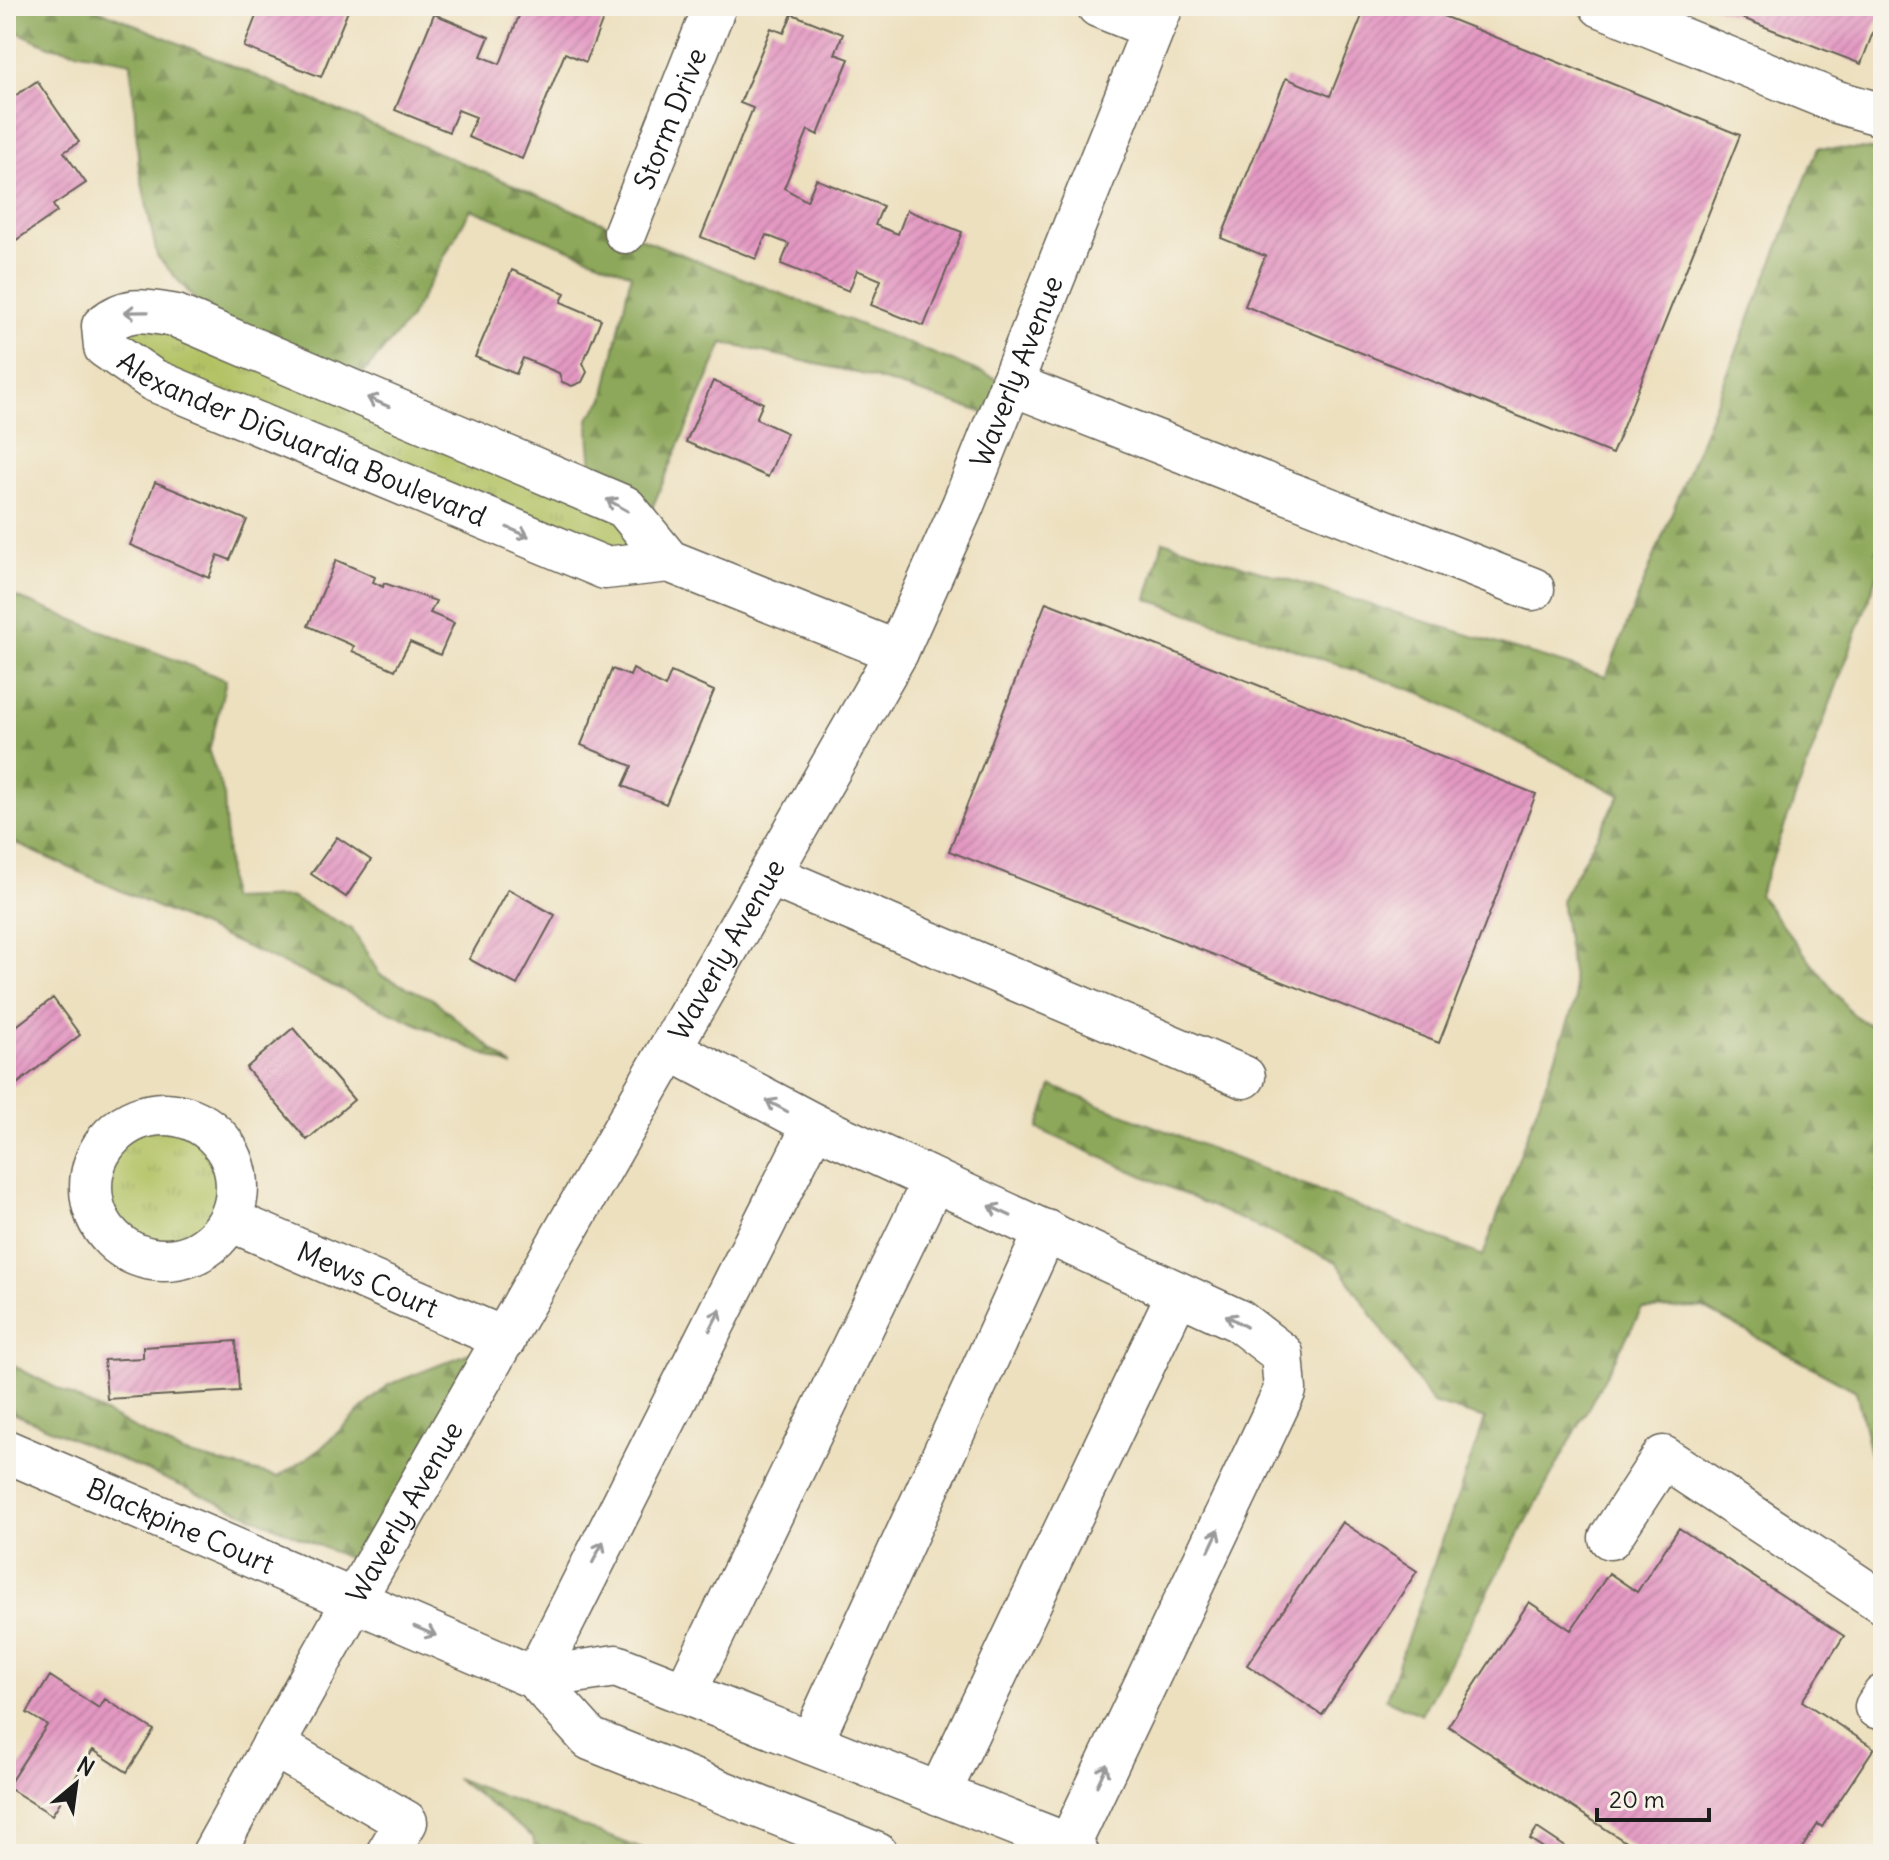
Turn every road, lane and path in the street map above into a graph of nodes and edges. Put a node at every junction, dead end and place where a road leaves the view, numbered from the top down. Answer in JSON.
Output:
{"nodes":[{"id":1,"x":715,"y":6,"type":"edge"},
{"id":2,"x":1098,"y":6,"type":"edge"},
{"id":3,"x":1601,"y":6,"type":"edge"},
{"id":4,"x":1157,"y":17,"type":"edge"},
{"id":5,"x":1883,"y":115,"type":"edge"},
{"id":6,"x":625,"y":232,"type":"dead end"},
{"id":7,"x":1011,"y":384,"type":"junction"},
{"id":8,"x":669,"y":561,"type":"junction"},
{"id":9,"x":1533,"y":589,"type":"dead end"},
{"id":10,"x":897,"y":652,"type":"junction"},
{"id":11,"x":770,"y":875,"type":"junction"},
{"id":12,"x":670,"y":1049,"type":"junction"},
{"id":13,"x":1244,"y":1077,"type":"dead end"},
{"id":14,"x":814,"y":1125,"type":"junction"},
{"id":15,"x":934,"y":1180,"type":"junction"},
{"id":16,"x":230,"y":1220,"type":"dead end"},
{"id":17,"x":1046,"y":1231,"type":"junction"},
{"id":18,"x":1178,"y":1293,"type":"junction"},
{"id":19,"x":505,"y":1339,"type":"junction"},
{"id":20,"x":6,"y":1451,"type":"edge"},
{"id":21,"x":1610,"y":1538,"type":"dead end"},
{"id":22,"x":354,"y":1600,"type":"junction"},
{"id":23,"x":1883,"y":1603,"type":"edge"},
{"id":24,"x":535,"y":1678,"type":"junction"},
{"id":25,"x":685,"y":1693,"type":"junction"},
{"id":26,"x":811,"y":1743,"type":"junction"},
{"id":27,"x":273,"y":1745,"type":"junction"},
{"id":28,"x":939,"y":1794,"type":"junction"},
{"id":29,"x":1073,"y":1850,"type":"edge"},
{"id":30,"x":213,"y":1854,"type":"edge"},
{"id":31,"x":387,"y":1854,"type":"edge"},
{"id":32,"x":877,"y":1854,"type":"edge"}],
"edges":[{"from":1,"to":6,"type":"street","name":"Storm Drive"},
{"from":2,"to":4,"type":"street"},
{"from":3,"to":5,"type":"street"},
{"from":4,"to":7,"type":"street","name":"Waverly Avenue"},
{"from":7,"to":9,"type":"street"},
{"from":7,"to":10,"type":"street","name":"Waverly Avenue"},
{"from":8,"to":8,"type":"street","name":"Alexander DiGuardia Boulevard","one_way":true},
{"from":8,"to":10,"type":"street","name":"Alexander DiGuardia Boulevard"},
{"from":10,"to":11,"type":"street","name":"Waverly Avenue"},
{"from":11,"to":12,"type":"street","name":"Waverly Avenue"},
{"from":11,"to":13,"type":"street"},
{"from":14,"to":12,"type":"street","one_way":true},
{"from":12,"to":19,"type":"street","name":"Waverly Avenue"},
{"from":14,"to":15,"type":"street"},
{"from":24,"to":14,"type":"street","one_way":true},
{"from":17,"to":15,"type":"street","one_way":true},
{"from":15,"to":25,"type":"street"},
{"from":16,"to":19,"type":"street","name":"Mews Court"},
{"from":17,"to":18,"type":"street"},
{"from":17,"to":26,"type":"street"},
{"from":18,"to":28,"type":"street"},
{"from":29,"to":18,"type":"street","one_way":true},
{"from":19,"to":22,"type":"street","name":"Waverly Avenue"},
{"from":20,"to":22,"type":"street","name":"Blackpine Court"},
{"from":21,"to":23,"type":"street"},
{"from":22,"to":24,"type":"street","name":"Blackpine Court","one_way":true},
{"from":22,"to":27,"type":"street","name":"Waverly Avenue"},
{"from":24,"to":25,"type":"street"},
{"from":24,"to":32,"type":"street"},
{"from":25,"to":26,"type":"street"},
{"from":26,"to":28,"type":"street"},
{"from":27,"to":30,"type":"street","name":"Waverly Avenue"},
{"from":27,"to":31,"type":"street"},
{"from":28,"to":29,"type":"street"}]}
